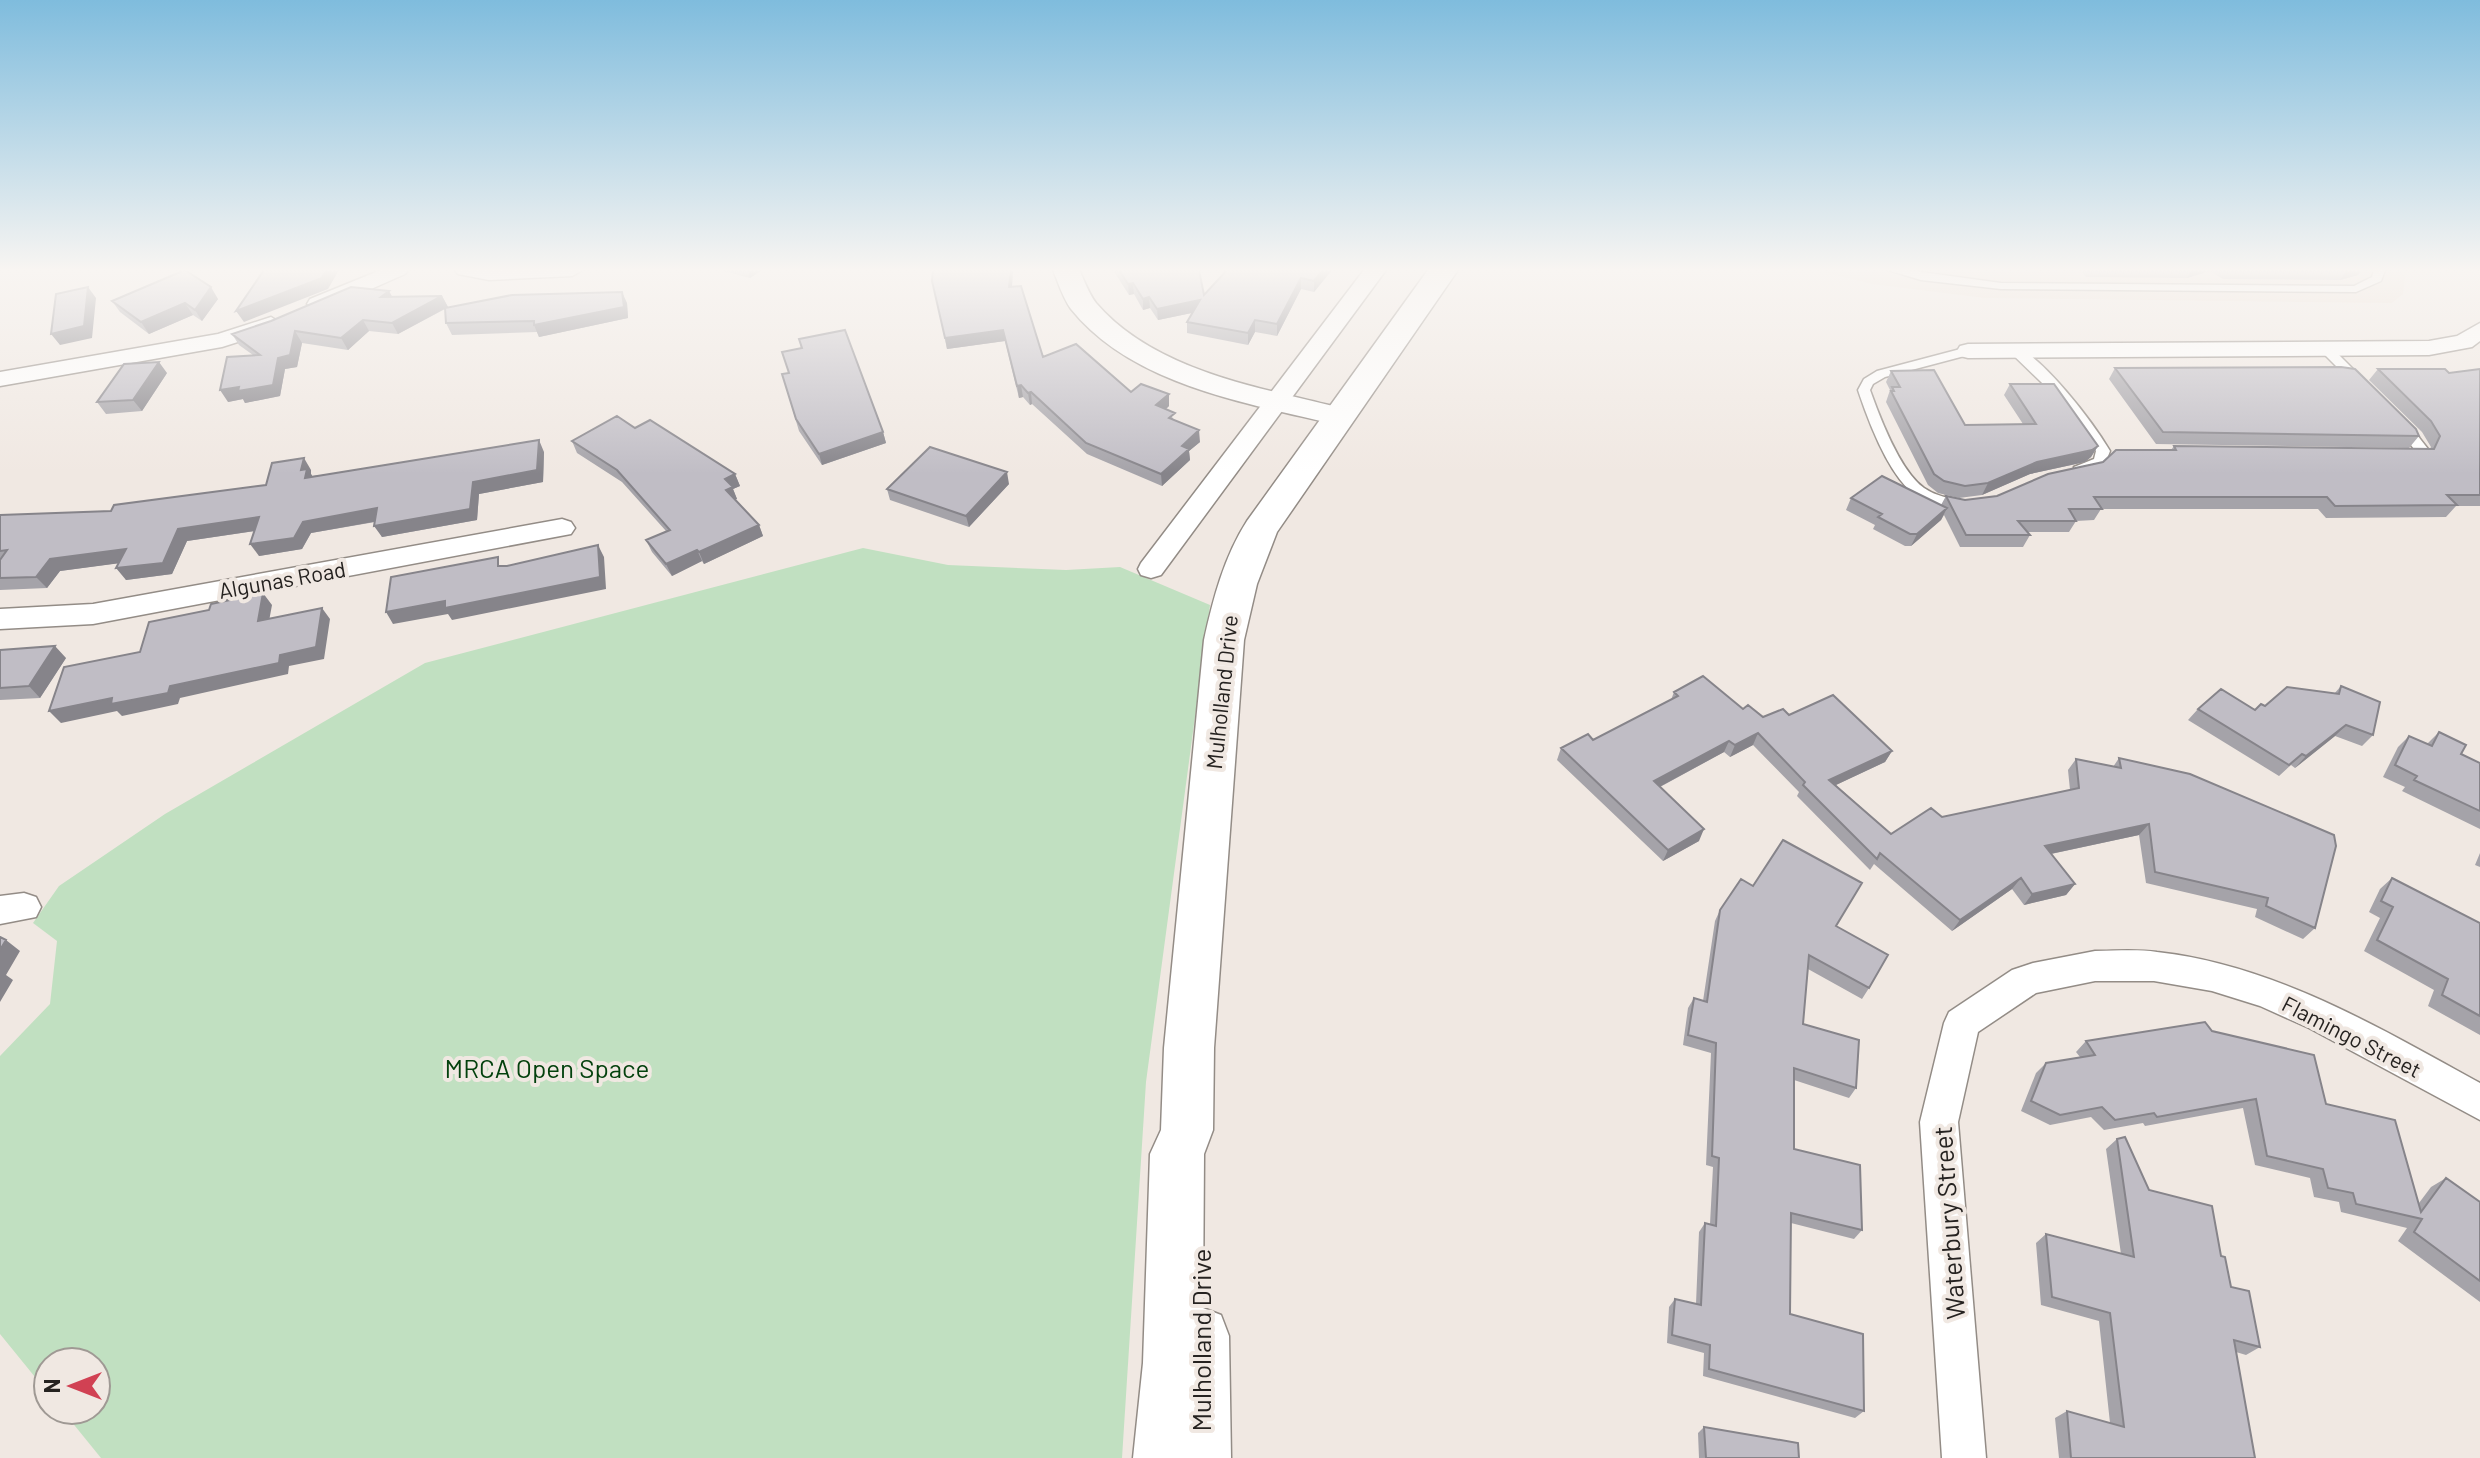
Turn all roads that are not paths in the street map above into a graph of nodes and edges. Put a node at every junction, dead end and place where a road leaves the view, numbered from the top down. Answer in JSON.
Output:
{"nodes":[{"id":1,"x":228,"y":338,"type":"edge"},
{"id":2,"x":1119,"y":338,"type":"edge"},
{"id":3,"x":1324,"y":338,"type":"edge"},
{"id":4,"x":1394,"y":338,"type":"edge"},
{"id":5,"x":2471,"y":338,"type":"edge"},
{"id":6,"x":2325,"y":348,"type":"junction"},
{"id":7,"x":2014,"y":349,"type":"junction"},
{"id":8,"x":1968,"y":351,"type":"joint"},
{"id":9,"x":0,"y":379,"type":"edge"},
{"id":10,"x":2370,"y":393,"type":"edge"},
{"id":11,"x":1277,"y":400,"type":"junction"},
{"id":12,"x":2392,"y":415,"type":"edge"},
{"id":13,"x":1338,"y":416,"type":"junction"},
{"id":14,"x":2389,"y":454,"type":"edge"},
{"id":15,"x":2063,"y":474,"type":"edge"},
{"id":16,"x":1972,"y":503,"type":"edge"},
{"id":17,"x":562,"y":528,"type":"dead end"},
{"id":18,"x":1151,"y":569,"type":"dead end"},
{"id":19,"x":0,"y":619,"type":"edge"},
{"id":20,"x":2031,"y":978,"type":"joint"},
{"id":21,"x":2480,"y":1103,"type":"edge"},
{"id":22,"x":1187,"y":1130,"type":"junction"},
{"id":23,"x":1164,"y":1458,"type":"edge"},
{"id":24,"x":1200,"y":1458,"type":"edge"},
{"id":25,"x":1964,"y":1458,"type":"edge"}],
"edges":[{"from":1,"to":9,"type":"street"},
{"from":2,"to":11,"type":"street"},
{"from":3,"to":11,"type":"street"},
{"from":4,"to":13,"type":"main road","name":"Mulholland Drive"},
{"from":5,"to":6,"type":"street"},
{"from":6,"to":7,"type":"street"},
{"from":6,"to":10,"type":"lane"},
{"from":7,"to":8,"type":"street"},
{"from":7,"to":15,"type":"lane"},
{"from":8,"to":16,"type":"lane"},
{"from":11,"to":13,"type":"street"},
{"from":11,"to":18,"type":"street"},
{"from":12,"to":14,"type":"lane"},
{"from":13,"to":22,"type":"main road","name":"Mulholland Drive"},
{"from":17,"to":19,"type":"street","name":"Algunas Road"},
{"from":20,"to":21,"type":"street","name":"Flamingo Street"},
{"from":20,"to":25,"type":"street","name":"Waterbury Street"},
{"from":22,"to":23,"type":"main road","name":"Mulholland Drive"},
{"from":22,"to":24,"type":"main road","name":"Mulholland Drive"}]}
